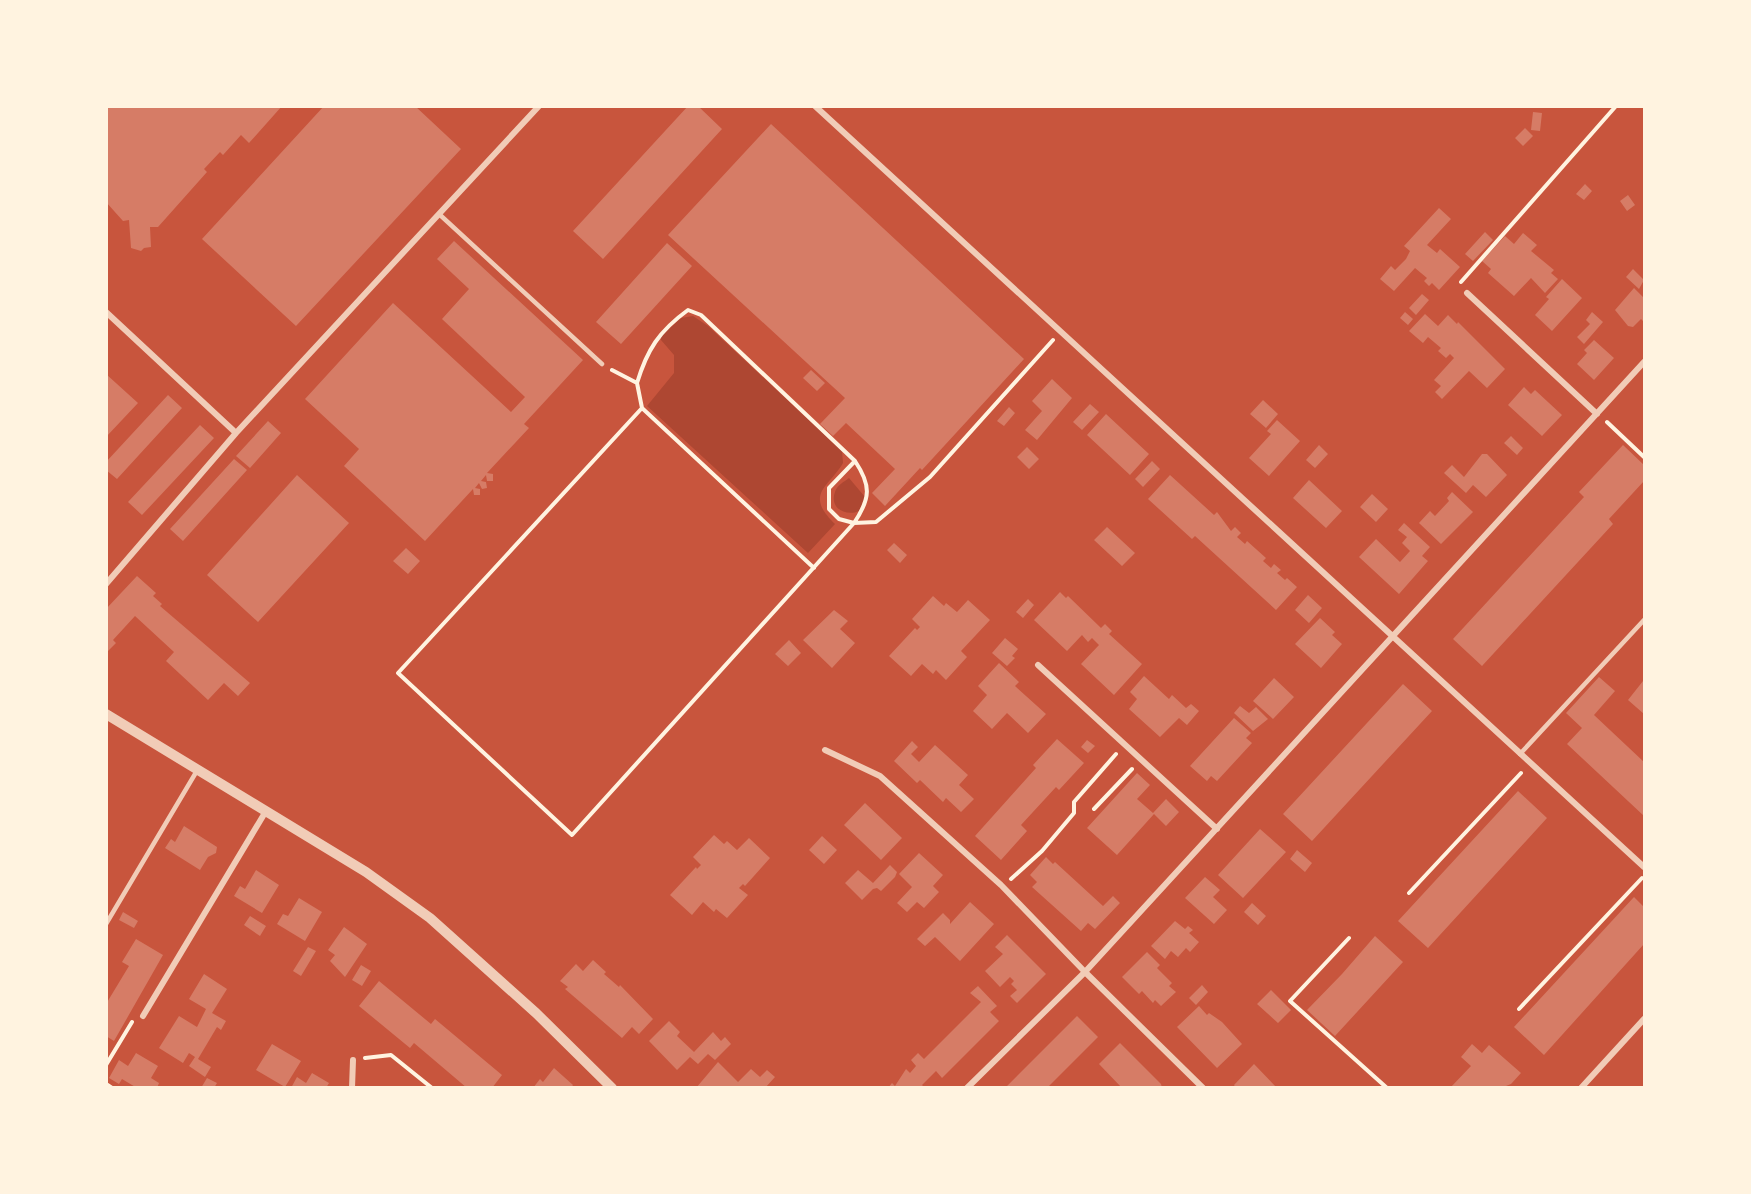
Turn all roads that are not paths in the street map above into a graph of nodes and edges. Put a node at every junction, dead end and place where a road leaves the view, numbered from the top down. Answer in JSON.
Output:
{"nodes":[{"id":1,"x":539,"y":106,"type":"edge"},
{"id":2,"x":816,"y":106,"type":"edge"},
{"id":3,"x":439,"y":214,"type":"junction"},
{"id":4,"x":1467,"y":293,"type":"road end"},
{"id":5,"x":106,"y":312,"type":"edge"},
{"id":6,"x":1644,"y":362,"type":"edge"},
{"id":7,"x":602,"y":364,"type":"road end"},
{"id":8,"x":1597,"y":414,"type":"junction"},
{"id":9,"x":236,"y":433,"type":"junction"},
{"id":10,"x":106,"y":584,"type":"edge"},
{"id":11,"x":1644,"y":620,"type":"edge"},
{"id":12,"x":1393,"y":639,"type":"junction"},
{"id":13,"x":1038,"y":665,"type":"dead end"},
{"id":14,"x":106,"y":714,"type":"edge"},
{"id":15,"x":825,"y":750,"type":"dead end"},
{"id":16,"x":1520,"y":754,"type":"junction"},
{"id":17,"x":198,"y":769,"type":"junction"},
{"id":18,"x":266,"y":811,"type":"junction"},
{"id":19,"x":1217,"y":829,"type":"junction"},
{"id":20,"x":1644,"y":867,"type":"edge"},
{"id":21,"x":106,"y":924,"type":"edge"},
{"id":22,"x":1084,"y":972,"type":"junction"},
{"id":23,"x":143,"y":1016,"type":"road end"},
{"id":24,"x":1644,"y":1019,"type":"edge"},
{"id":25,"x":353,"y":1060,"type":"road end"},
{"id":26,"x":352,"y":1088,"type":"edge"},
{"id":27,"x":612,"y":1088,"type":"edge"},
{"id":28,"x":967,"y":1088,"type":"edge"},
{"id":29,"x":1203,"y":1088,"type":"edge"},
{"id":30,"x":1581,"y":1088,"type":"edge"}],
"edges":[{"from":1,"to":3,"type":"street"},
{"from":2,"to":12,"type":"street"},
{"from":3,"to":7,"type":"lane"},
{"from":3,"to":9,"type":"street"},
{"from":4,"to":8,"type":"street"},
{"from":5,"to":9,"type":"street"},
{"from":6,"to":8,"type":"street"},
{"from":8,"to":12,"type":"street"},
{"from":9,"to":10,"type":"street"},
{"from":11,"to":16,"type":"lane"},
{"from":12,"to":16,"type":"street"},
{"from":12,"to":19,"type":"street"},
{"from":13,"to":19,"type":"street"},
{"from":14,"to":17,"type":"street"},
{"from":15,"to":22,"type":"street"},
{"from":16,"to":20,"type":"street"},
{"from":17,"to":18,"type":"street"},
{"from":17,"to":21,"type":"lane"},
{"from":18,"to":23,"type":"street"},
{"from":18,"to":27,"type":"street"},
{"from":19,"to":22,"type":"street"},
{"from":22,"to":28,"type":"street"},
{"from":22,"to":29,"type":"street"},
{"from":24,"to":30,"type":"street"},
{"from":25,"to":26,"type":"street"}]}
